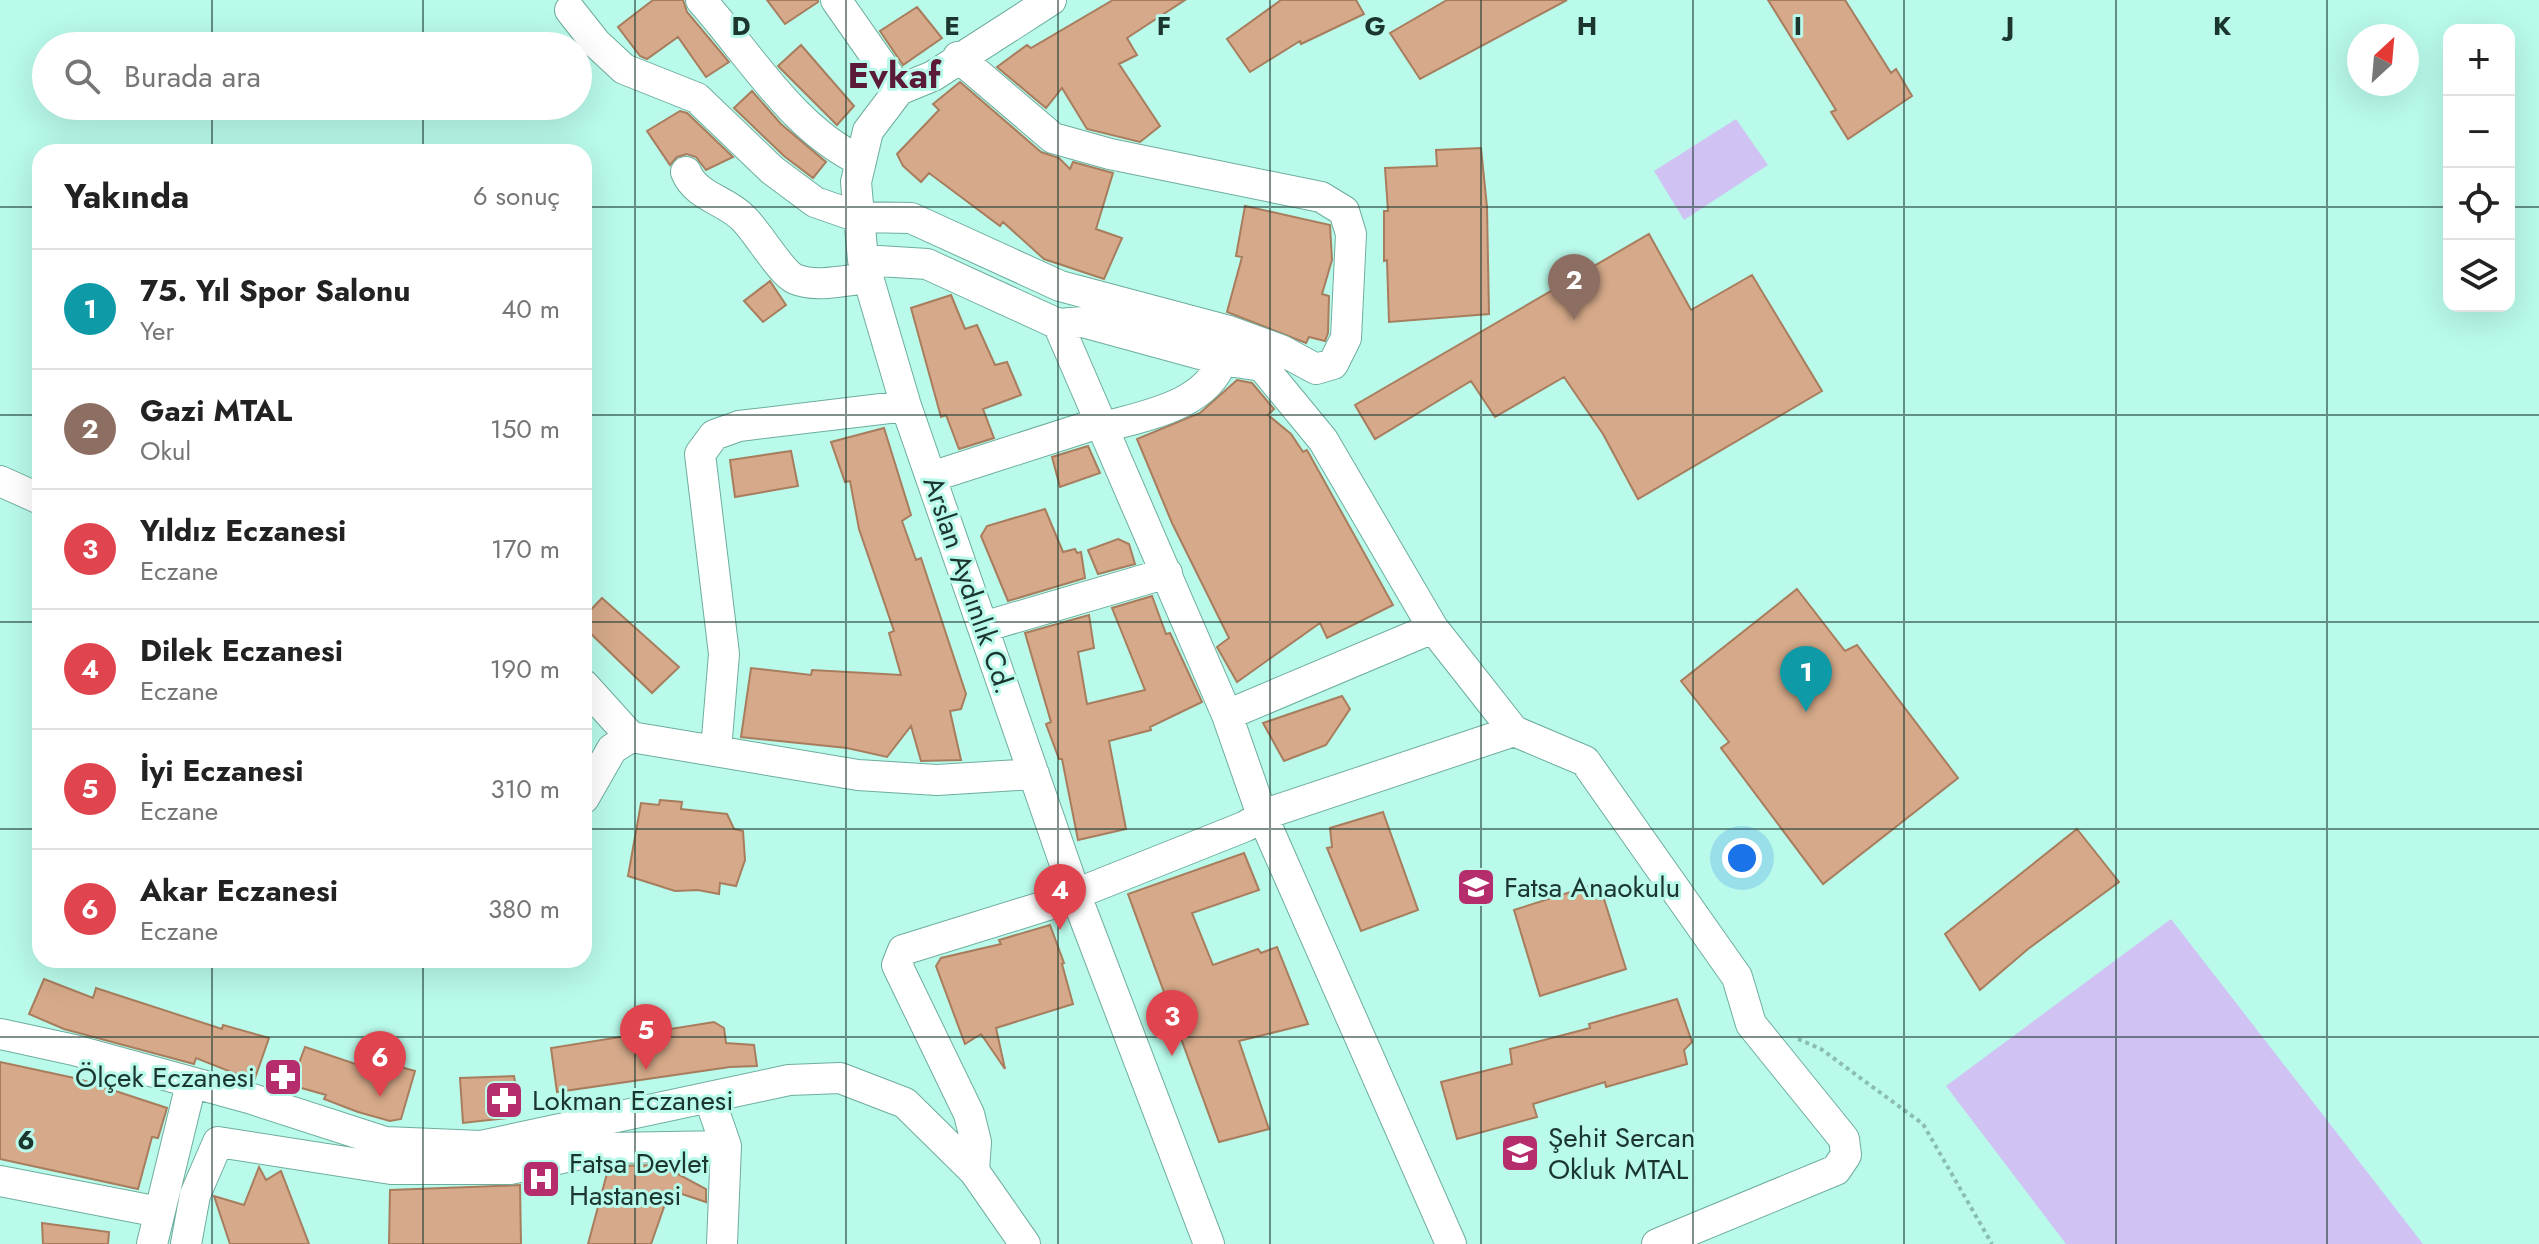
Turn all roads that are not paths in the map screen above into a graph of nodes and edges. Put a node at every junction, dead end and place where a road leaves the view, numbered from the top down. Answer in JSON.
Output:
{"nodes":[{"id":1,"x":701,"y":0,"type":"edge"},
{"id":2,"x":836,"y":0,"type":"edge"},
{"id":3,"x":1051,"y":0,"type":"edge"},
{"id":4,"x":570,"y":10,"type":"dead end"},
{"id":5,"x":587,"y":32,"type":"edge"},
{"id":6,"x":592,"y":38,"type":"edge"},
{"id":7,"x":958,"y":57,"type":"junction"},
{"id":8,"x":899,"y":90,"type":"junction"},
{"id":9,"x":861,"y":161,"type":"junction"},
{"id":10,"x":686,"y":172,"type":"dead end"},
{"id":11,"x":858,"y":217,"type":"junction"},
{"id":12,"x":866,"y":269,"type":"junction"},
{"id":13,"x":1058,"y":324,"type":"junction"},
{"id":14,"x":1222,"y":360,"type":"junction"},
{"id":15,"x":906,"y":406,"type":"junction"},
{"id":16,"x":1100,"y":425,"type":"junction"},
{"id":17,"x":931,"y":477,"type":"junction"},
{"id":18,"x":0,"y":481,"type":"edge"},
{"id":19,"x":32,"y":495,"type":"edge"},
{"id":20,"x":1167,"y":573,"type":"junction"},
{"id":21,"x":983,"y":627,"type":"junction"},
{"id":22,"x":1433,"y":628,"type":"junction"},
{"id":23,"x":592,"y":694,"type":"edge"},
{"id":24,"x":1227,"y":715,"type":"junction"},
{"id":25,"x":1514,"y":731,"type":"junction"},
{"id":26,"x":631,"y":737,"type":"junction"},
{"id":27,"x":716,"y":750,"type":"junction"},
{"id":28,"x":1034,"y":774,"type":"junction"},
{"id":29,"x":592,"y":784,"type":"edge"},
{"id":30,"x":1262,"y":815,"type":"junction"},
{"id":31,"x":1075,"y":893,"type":"junction"},
{"id":32,"x":0,"y":1034,"type":"edge"},
{"id":33,"x":191,"y":1084,"type":"junction"},
{"id":34,"x":709,"y":1097,"type":"junction"},
{"id":35,"x":726,"y":1146,"type":"junction"},
{"id":36,"x":974,"y":1171,"type":"junction"},
{"id":37,"x":0,"y":1181,"type":"edge"},
{"id":38,"x":159,"y":1212,"type":"junction"},
{"id":39,"x":152,"y":1244,"type":"edge"},
{"id":40,"x":186,"y":1244,"type":"edge"},
{"id":41,"x":722,"y":1244,"type":"edge"},
{"id":42,"x":1025,"y":1244,"type":"edge"},
{"id":43,"x":1209,"y":1244,"type":"edge"},
{"id":44,"x":1451,"y":1244,"type":"edge"},
{"id":45,"x":1657,"y":1244,"type":"edge"}],
"edges":[{"from":1,"to":9,"type":"street"},
{"from":2,"to":8,"type":"street"},
{"from":3,"to":7,"type":"street","name":"Arslan Aydınlık Cd."},
{"from":4,"to":5,"type":"street"},
{"from":6,"to":11,"type":"street"},
{"from":7,"to":8,"type":"street","name":"Arslan Aydınlık Cd."},
{"from":7,"to":11,"type":"street"},
{"from":8,"to":9,"type":"street","name":"Arslan Aydınlık Cd."},
{"from":9,"to":11,"type":"street","name":"Arslan Aydınlık Cd."},
{"from":10,"to":12,"type":"street"},
{"from":11,"to":12,"type":"street","name":"Arslan Aydınlık Cd."},
{"from":12,"to":13,"type":"street"},
{"from":12,"to":15,"type":"street","name":"Arslan Aydınlık Cd."},
{"from":13,"to":14,"type":"street"},
{"from":13,"to":16,"type":"street"},
{"from":14,"to":16,"type":"street"},
{"from":14,"to":22,"type":"street"},
{"from":15,"to":17,"type":"street","name":"Arslan Aydınlık Cd."},
{"from":15,"to":27,"type":"street"},
{"from":16,"to":17,"type":"street"},
{"from":16,"to":20,"type":"street"},
{"from":17,"to":21,"type":"street","name":"Arslan Aydınlık Cd."},
{"from":18,"to":19,"type":"street"},
{"from":20,"to":21,"type":"street"},
{"from":20,"to":24,"type":"street"},
{"from":21,"to":28,"type":"street","name":"Arslan Aydınlık Cd."},
{"from":22,"to":24,"type":"street"},
{"from":22,"to":25,"type":"street"},
{"from":23,"to":26,"type":"street"},
{"from":24,"to":30,"type":"street"},
{"from":25,"to":30,"type":"street"},
{"from":25,"to":45,"type":"street"},
{"from":26,"to":27,"type":"street"},
{"from":26,"to":29,"type":"street"},
{"from":27,"to":28,"type":"street"},
{"from":28,"to":31,"type":"street","name":"Arslan Aydınlık Cd."},
{"from":30,"to":31,"type":"street"},
{"from":30,"to":44,"type":"street"},
{"from":31,"to":36,"type":"street"},
{"from":31,"to":43,"type":"street","name":"Arslan Aydınlık Cd."},
{"from":32,"to":33,"type":"street"},
{"from":33,"to":34,"type":"street"},
{"from":33,"to":38,"type":"street"},
{"from":34,"to":35,"type":"street"},
{"from":34,"to":36,"type":"street"},
{"from":35,"to":40,"type":"street"},
{"from":35,"to":41,"type":"street"},
{"from":36,"to":42,"type":"street"},
{"from":37,"to":38,"type":"street"},
{"from":38,"to":39,"type":"street"}]}
